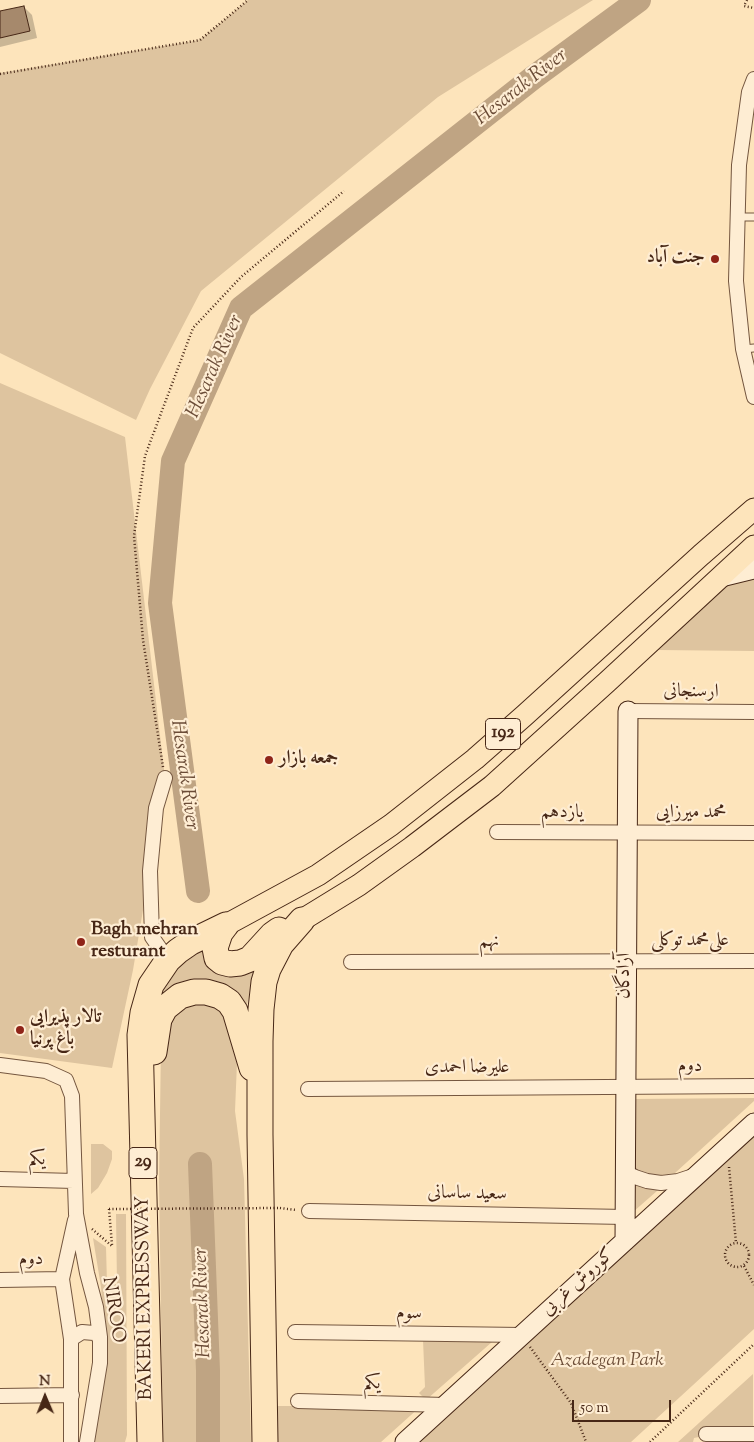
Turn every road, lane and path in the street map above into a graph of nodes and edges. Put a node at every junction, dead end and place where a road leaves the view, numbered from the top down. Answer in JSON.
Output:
{"nodes":[{"id":1,"x":248,"y":0,"type":"edge"},
{"id":2,"x":747,"y":0,"type":"edge"},
{"id":3,"x":754,"y":8,"type":"edge"},
{"id":4,"x":0,"y":74,"type":"edge"},
{"id":5,"x":754,"y":79,"type":"edge"},
{"id":6,"x":344,"y":191,"type":"dead end"},
{"id":7,"x":739,"y":217,"type":"junction"},
{"id":8,"x":754,"y":217,"type":"edge"},
{"id":9,"x":749,"y":348,"type":"edge"},
{"id":10,"x":754,"y":396,"type":"edge"},
{"id":11,"x":754,"y":509,"type":"edge"},
{"id":12,"x":754,"y":546,"type":"edge"},
{"id":13,"x":754,"y":569,"type":"edge"},
{"id":14,"x":721,"y":577,"type":"junction"},
{"id":15,"x":628,"y":711,"type":"joint"},
{"id":16,"x":754,"y":712,"type":"edge"},
{"id":17,"x":165,"y":778,"type":"joint"},
{"id":18,"x":497,"y":832,"type":"dead end"},
{"id":19,"x":627,"y":833,"type":"junction"},
{"id":20,"x":754,"y":833,"type":"edge"},
{"id":21,"x":302,"y":920,"type":"junction"},
{"id":22,"x":226,"y":925,"type":"junction"},
{"id":23,"x":168,"y":960,"type":"junction"},
{"id":24,"x":626,"y":961,"type":"junction"},
{"id":25,"x":754,"y":961,"type":"edge"},
{"id":26,"x":351,"y":962,"type":"dead end"},
{"id":27,"x":0,"y":1065,"type":"edge"},
{"id":28,"x":754,"y":1086,"type":"edge"},
{"id":29,"x":626,"y":1087,"type":"junction"},
{"id":30,"x":308,"y":1089,"type":"dead end"},
{"id":31,"x":260,"y":1095,"type":"junction"},
{"id":32,"x":754,"y":1123,"type":"edge"},
{"id":33,"x":727,"y":1148,"type":"junction"},
{"id":34,"x":143,"y":1149,"type":"junction"},
{"id":35,"x":625,"y":1172,"type":"junction"},
{"id":36,"x":698,"y":1174,"type":"junction"},
{"id":37,"x":0,"y":1179,"type":"edge"},
{"id":38,"x":74,"y":1181,"type":"junction"},
{"id":39,"x":280,"y":1208,"type":"dead end"},
{"id":40,"x":309,"y":1211,"type":"dead end"},
{"id":41,"x":76,"y":1214,"type":"junction"},
{"id":42,"x":625,"y":1217,"type":"junction"},
{"id":43,"x":625,"y":1242,"type":"junction"},
{"id":44,"x":736,"y":1243,"type":"junction"},
{"id":45,"x":112,"y":1246,"type":"dead end"},
{"id":46,"x":744,"y":1266,"type":"junction"},
{"id":47,"x":62,"y":1279,"type":"junction"},
{"id":48,"x":0,"y":1280,"type":"edge"},
{"id":49,"x":754,"y":1285,"type":"edge"},
{"id":50,"x":295,"y":1332,"type":"dead end"},
{"id":51,"x":522,"y":1335,"type":"junction"},
{"id":52,"x":100,"y":1337,"type":"junction"},
{"id":53,"x":71,"y":1339,"type":"junction"},
{"id":54,"x":754,"y":1344,"type":"edge"},
{"id":55,"x":72,"y":1395,"type":"junction"},
{"id":56,"x":0,"y":1396,"type":"edge"},
{"id":57,"x":298,"y":1401,"type":"dead end"},
{"id":58,"x":445,"y":1405,"type":"junction"},
{"id":59,"x":706,"y":1434,"type":"dead end"},
{"id":60,"x":754,"y":1434,"type":"edge"},
{"id":61,"x":71,"y":1442,"type":"edge"},
{"id":62,"x":87,"y":1442,"type":"edge"},
{"id":63,"x":150,"y":1442,"type":"edge"},
{"id":64,"x":265,"y":1442,"type":"edge"},
{"id":65,"x":405,"y":1442,"type":"edge"},
{"id":66,"x":586,"y":1442,"type":"edge"},
{"id":67,"x":650,"y":1442,"type":"edge"}],
"edges":[{"from":1,"to":4,"type":"path"},
{"from":2,"to":3,"type":"path"},
{"from":5,"to":7,"type":"street"},
{"from":6,"to":17,"type":"path"},
{"from":7,"to":8,"type":"lane"},
{"from":7,"to":9,"type":"street"},
{"from":9,"to":10,"type":"street"},
{"from":11,"to":22,"type":"main road","number":"192"},
{"from":12,"to":14,"type":"main road","number":"192"},
{"from":13,"to":14,"type":"street"},
{"from":14,"to":21,"type":"main road","number":"192"},
{"from":15,"to":16,"type":"street","name":"ارسنجانی"},
{"from":15,"to":19,"type":"street","name":"آزادگان"},
{"from":17,"to":23,"type":"street"},
{"from":18,"to":19,"type":"street","name":"یازدهم"},
{"from":19,"to":20,"type":"street","name":"محمد میرزایی"},
{"from":19,"to":24,"type":"street","name":"آزادگان"},
{"from":21,"to":22,"type":"highway"},
{"from":21,"to":31,"type":"highway"},
{"from":22,"to":23,"type":"highway","name":"BAKERI EXPRESSWAY","number":"29"},
{"from":23,"to":34,"type":"highway","name":"BAKERI EXPRESSWAY","number":"29"},
{"from":24,"to":25,"type":"street","name":"علی‌محمد توکلی"},
{"from":24,"to":26,"type":"street","name":"نهم"},
{"from":24,"to":29,"type":"street","name":"آزادگان"},
{"from":27,"to":38,"type":"street","name":"NIROO"},
{"from":28,"to":29,"type":"street","name":"دوم"},
{"from":29,"to":30,"type":"street","name":"علیرضا احمدی"},
{"from":29,"to":35,"type":"street","name":"آزادگان"},
{"from":31,"to":34,"type":"highway"},
{"from":31,"to":64,"type":"highway"},
{"from":32,"to":33,"type":"street","name":"کوروش غربی"},
{"from":33,"to":36,"type":"street","name":"کوروش غربی"},
{"from":33,"to":44,"type":"path"},
{"from":34,"to":63,"type":"highway","name":"BAKERI EXPRESSWAY","number":"29"},
{"from":35,"to":36,"type":"street"},
{"from":35,"to":42,"type":"street","name":"آزادگان"},
{"from":36,"to":43,"type":"street","name":"کوروش غربی"},
{"from":37,"to":38,"type":"street","name":"یکم"},
{"from":38,"to":41,"type":"street","name":"NIROO"},
{"from":39,"to":45,"type":"path","bridge":true},
{"from":40,"to":42,"type":"street","name":"سعید ساسانی"},
{"from":41,"to":47,"type":"street","name":"NIROO"},
{"from":41,"to":52,"type":"street","name":"NIROO"},
{"from":42,"to":43,"type":"street","name":"آزادگان"},
{"from":43,"to":51,"type":"street","name":"کوروش غربی"},
{"from":44,"to":46,"type":"path"},
{"from":44,"to":46,"type":"path"},
{"from":46,"to":49,"type":"path"},
{"from":47,"to":48,"type":"street","name":"دوم"},
{"from":47,"to":53,"type":"street","name":"NIROO"},
{"from":50,"to":51,"type":"street","name":"سوم"},
{"from":51,"to":58,"type":"street","name":"کوروش غربی"},
{"from":51,"to":66,"type":"path"},
{"from":52,"to":53,"type":"street"},
{"from":52,"to":62,"type":"street","name":"NIROO"},
{"from":53,"to":55,"type":"street","name":"NIROO"},
{"from":54,"to":67,"type":"path"},
{"from":55,"to":56,"type":"street"},
{"from":55,"to":61,"type":"street","name":"NIROO"},
{"from":57,"to":58,"type":"street","name":"یکم"},
{"from":58,"to":65,"type":"street","name":"کوروش غربی"},
{"from":59,"to":60,"type":"street"}]}
